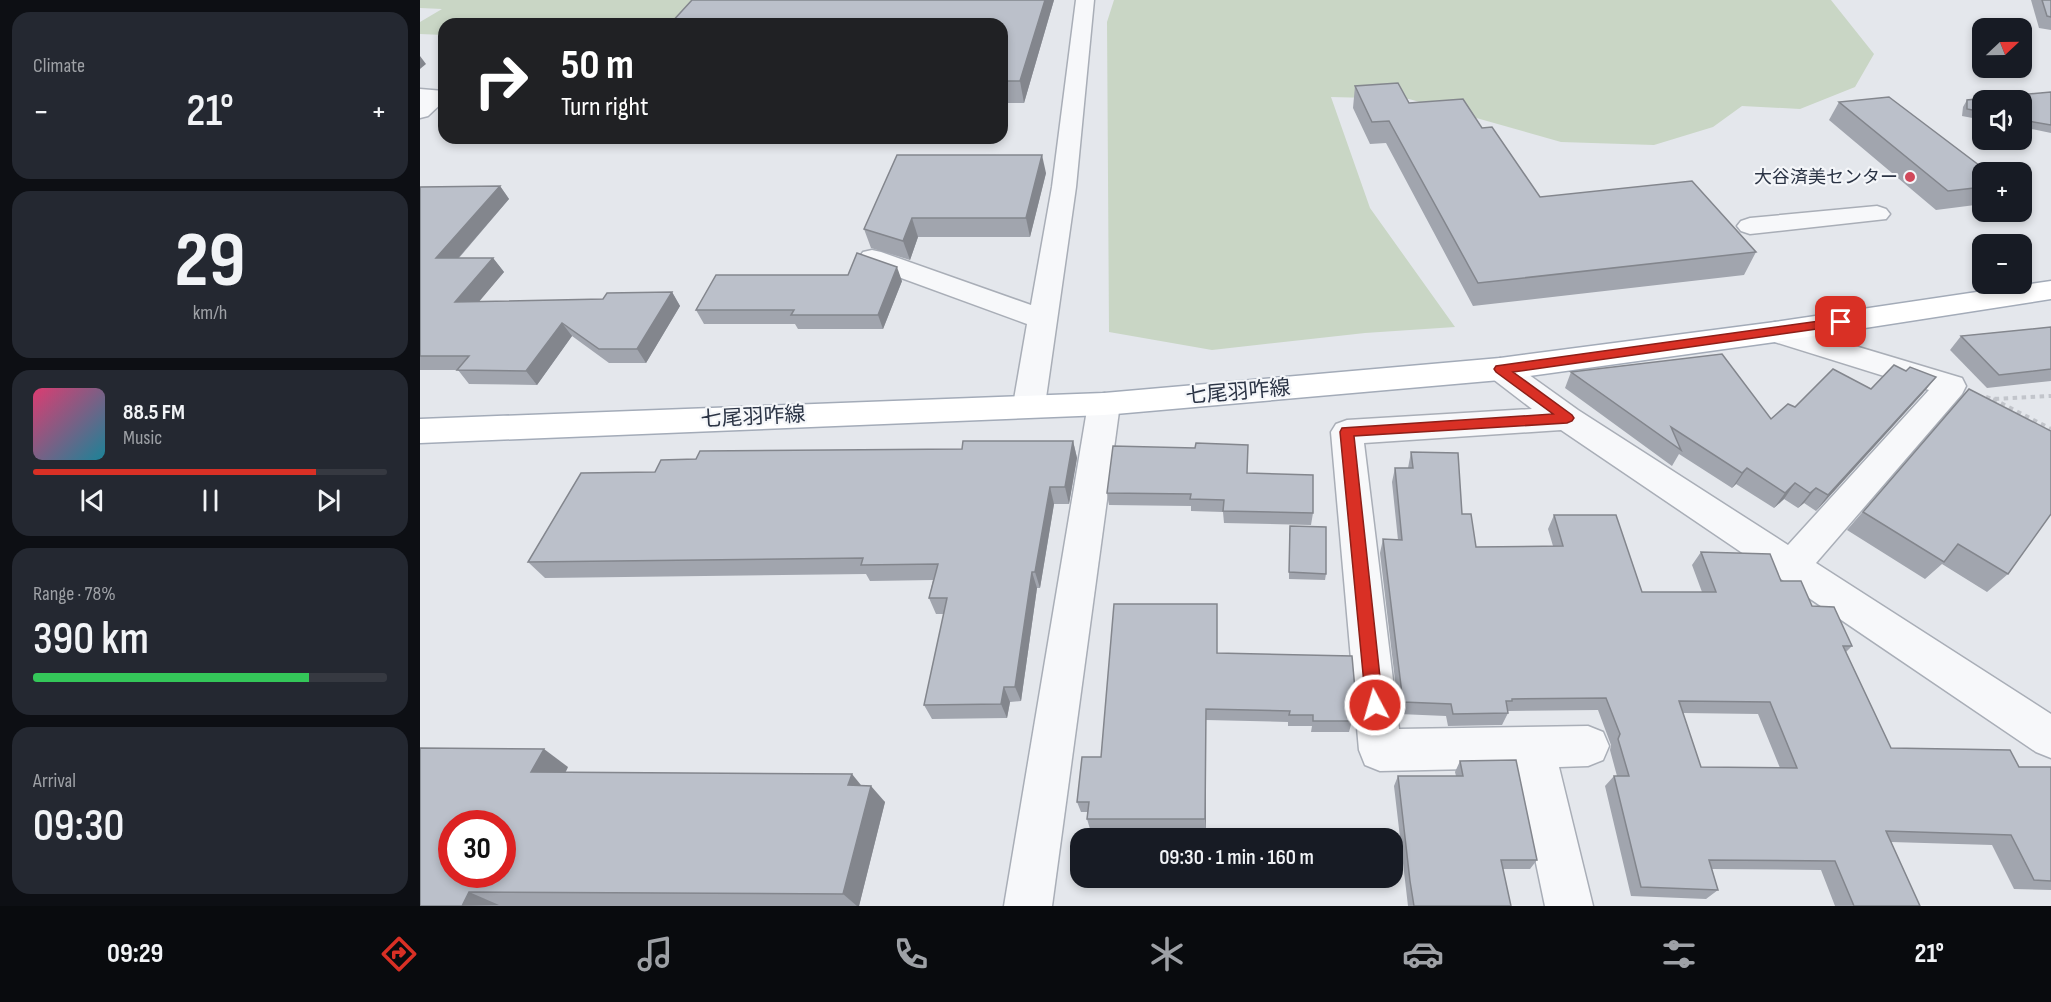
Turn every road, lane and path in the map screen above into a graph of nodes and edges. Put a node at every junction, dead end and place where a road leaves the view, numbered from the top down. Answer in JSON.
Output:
{"nodes":[{"id":1,"x":1085,"y":0,"type":"edge"},
{"id":2,"x":420,"y":96,"type":"edge"},
{"id":3,"x":420,"y":111,"type":"edge"},
{"id":4,"x":1877,"y":214,"type":"dead end"},
{"id":5,"x":1750,"y":226,"type":"dead end"},
{"id":6,"x":872,"y":258,"type":"edge"},
{"id":7,"x":2051,"y":290,"type":"edge"},
{"id":8,"x":1041,"y":320,"type":"junction"},
{"id":9,"x":1775,"y":332,"type":"junction"},
{"id":10,"x":1500,"y":369,"type":"junction"},
{"id":11,"x":1951,"y":386,"type":"junction"},
{"id":12,"x":2051,"y":396,"type":"edge"},
{"id":13,"x":1992,"y":399,"type":"junction"},
{"id":14,"x":1104,"y":404,"type":"junction"},
{"id":15,"x":1029,"y":405,"type":"junction"},
{"id":16,"x":1567,"y":418,"type":"junction"},
{"id":17,"x":2051,"y":429,"type":"edge"},
{"id":18,"x":420,"y":431,"type":"edge"},
{"id":19,"x":1791,"y":566,"type":"junction"},
{"id":20,"x":2051,"y":738,"type":"edge"},
{"id":21,"x":1588,"y":746,"type":"dead end"},
{"id":22,"x":1533,"y":747,"type":"junction"},
{"id":23,"x":1028,"y":906,"type":"edge"},
{"id":24,"x":1569,"y":906,"type":"edge"}],
"edges":[{"from":1,"to":8,"type":"street"},
{"from":2,"to":3,"type":"street"},
{"from":4,"to":5,"type":"street"},
{"from":6,"to":8,"type":"street"},
{"from":7,"to":9,"type":"main road","name":"七尾羽咋線"},
{"from":8,"to":15,"type":"street"},
{"from":9,"to":10,"type":"main road","name":"七尾羽咋線"},
{"from":9,"to":11,"type":"street"},
{"from":10,"to":14,"type":"main road","name":"七尾羽咋線"},
{"from":10,"to":16,"type":"street"},
{"from":11,"to":13,"type":"path"},
{"from":11,"to":19,"type":"street"},
{"from":12,"to":13,"type":"path"},
{"from":13,"to":17,"type":"path"},
{"from":14,"to":15,"type":"main road","name":"七尾羽咋線"},
{"from":14,"to":23,"type":"street"},
{"from":15,"to":18,"type":"main road","name":"七尾羽咋線"},
{"from":16,"to":19,"type":"street"},
{"from":16,"to":22,"type":"street"},
{"from":19,"to":20,"type":"street"},
{"from":21,"to":22,"type":"street"},
{"from":22,"to":24,"type":"street"}]}
